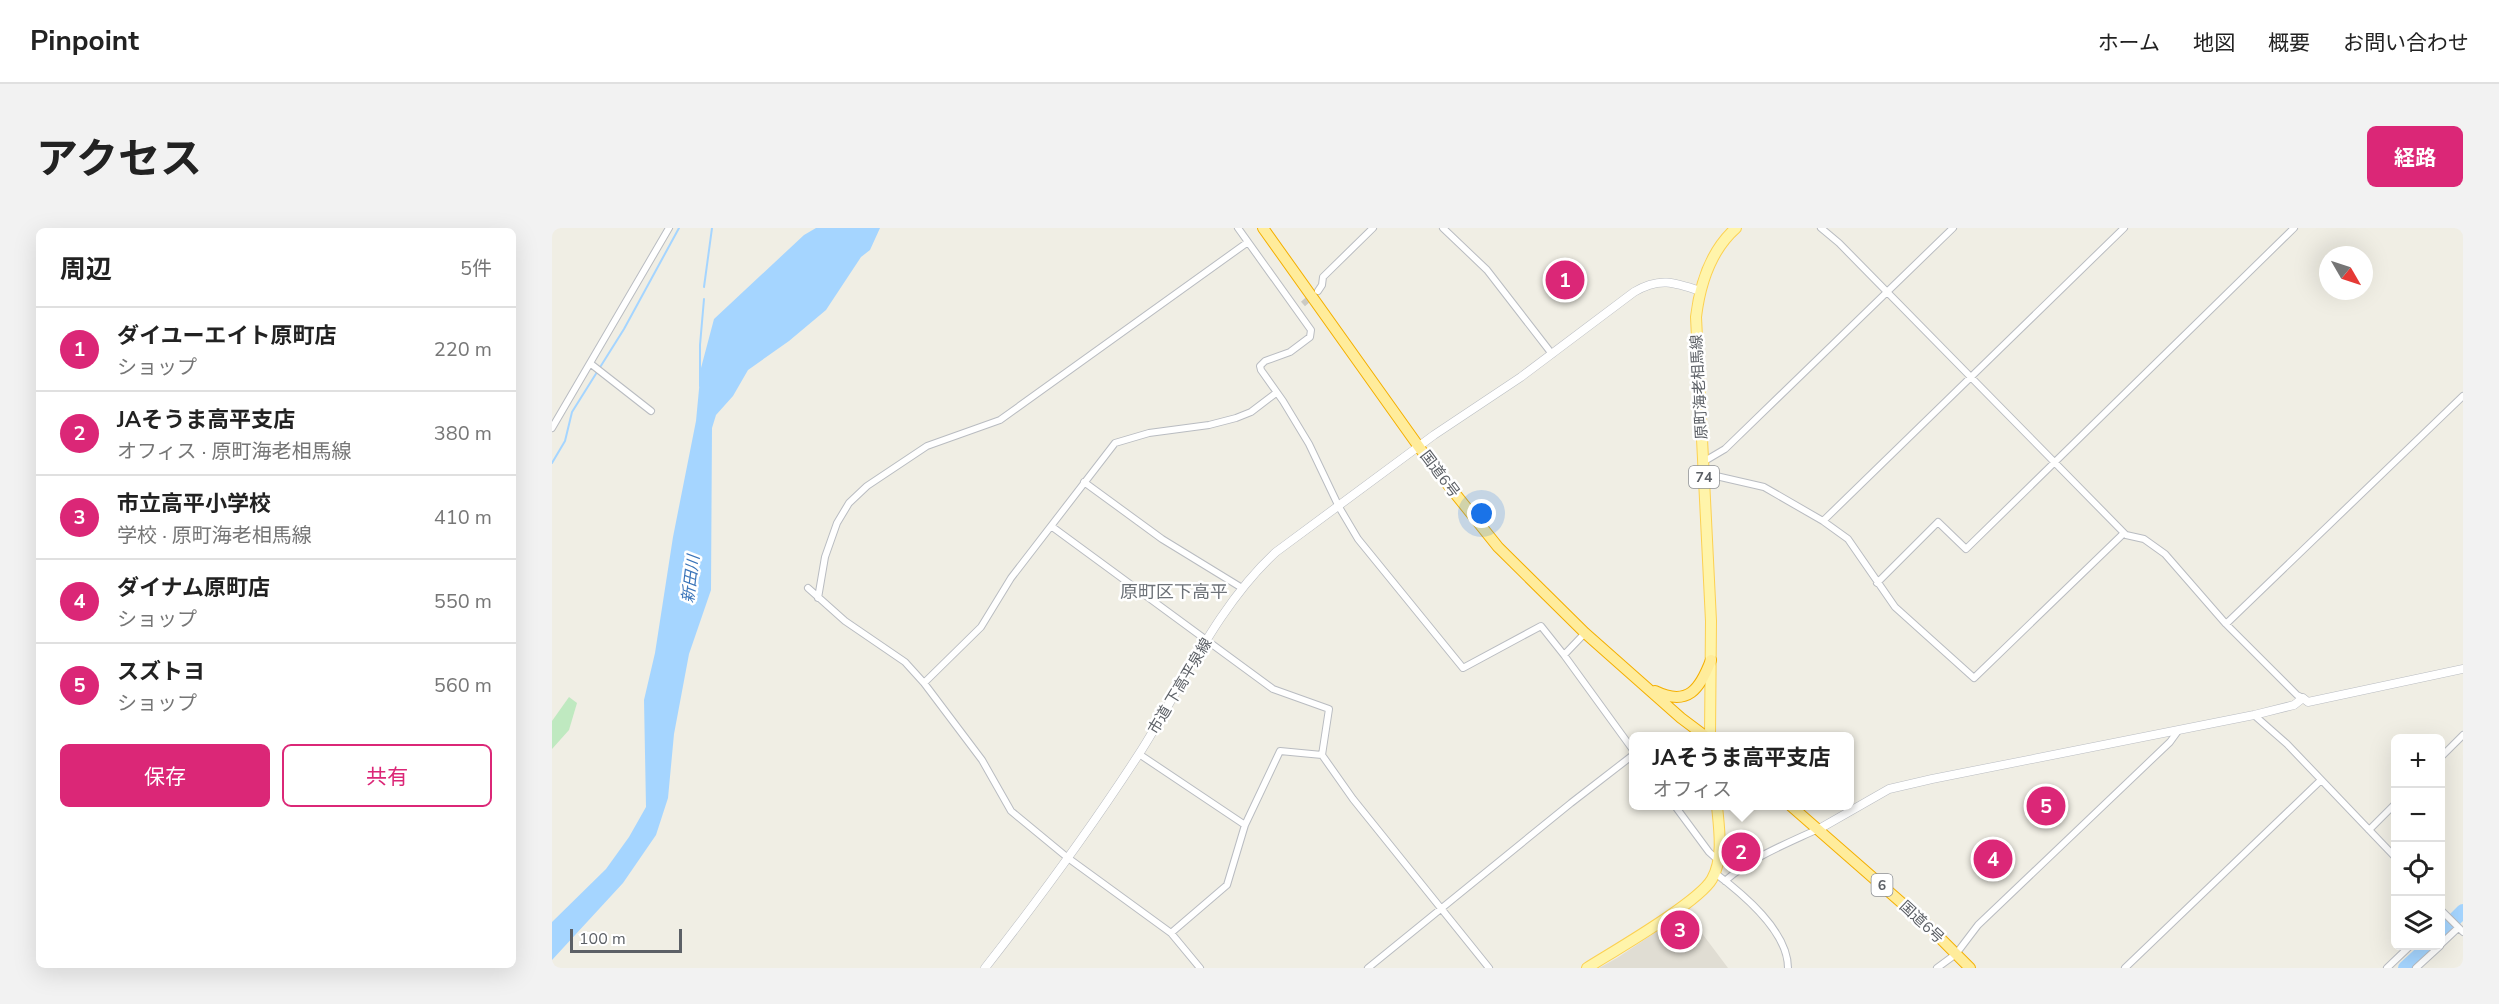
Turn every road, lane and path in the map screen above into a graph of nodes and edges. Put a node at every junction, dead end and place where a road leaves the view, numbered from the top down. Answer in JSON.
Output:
{"nodes":[{"id":1,"x":669,"y":228,"type":"edge"},
{"id":2,"x":1238,"y":228,"type":"edge"},
{"id":3,"x":1263,"y":228,"type":"edge"},
{"id":4,"x":1373,"y":228,"type":"edge"},
{"id":5,"x":1443,"y":228,"type":"edge"},
{"id":6,"x":1736,"y":228,"type":"edge"},
{"id":7,"x":1821,"y":228,"type":"edge"},
{"id":8,"x":1953,"y":228,"type":"edge"},
{"id":9,"x":2124,"y":228,"type":"edge"},
{"id":10,"x":2295,"y":228,"type":"edge"},
{"id":11,"x":1248,"y":242,"type":"junction"},
{"id":12,"x":1318,"y":291,"type":"tunnel mouth"},
{"id":13,"x":1700,"y":291,"type":"junction"},
{"id":14,"x":1887,"y":292,"type":"junction"},
{"id":15,"x":1303,"y":304,"type":"tunnel mouth"},
{"id":16,"x":1296,"y":309,"type":"junction"},
{"id":17,"x":1552,"y":354,"type":"junction"},
{"id":18,"x":593,"y":365,"type":"junction"},
{"id":19,"x":1970,"y":376,"type":"junction"},
{"id":20,"x":1276,"y":393,"type":"junction"},
{"id":21,"x":2463,"y":396,"type":"edge"},
{"id":22,"x":651,"y":411,"type":"dead end"},
{"id":23,"x":552,"y":428,"type":"edge"},
{"id":24,"x":1420,"y":447,"type":"junction"},
{"id":25,"x":2054,"y":461,"type":"junction"},
{"id":26,"x":1703,"y":467,"type":"junction"},
{"id":27,"x":1084,"y":482,"type":"junction"},
{"id":28,"x":1339,"y":507,"type":"junction"},
{"id":29,"x":1823,"y":521,"type":"junction"},
{"id":30,"x":1051,"y":526,"type":"junction"},
{"id":31,"x":2124,"y":533,"type":"junction"},
{"id":32,"x":1877,"y":583,"type":"junction"},
{"id":33,"x":808,"y":588,"type":"dead end"},
{"id":34,"x":1242,"y":588,"type":"junction"},
{"id":35,"x":818,"y":598,"type":"junction"},
{"id":36,"x":2226,"y":624,"type":"junction"},
{"id":37,"x":1585,"y":633,"type":"junction"},
{"id":38,"x":1208,"y":641,"type":"junction"},
{"id":39,"x":1564,"y":655,"type":"junction"},
{"id":40,"x":1711,"y":660,"type":"junction"},
{"id":41,"x":2463,"y":669,"type":"edge"},
{"id":42,"x":924,"y":683,"type":"junction"},
{"id":43,"x":1644,"y":685,"type":"junction"},
{"id":44,"x":2303,"y":698,"type":"junction"},
{"id":45,"x":2254,"y":715,"type":"junction"},
{"id":46,"x":2178,"y":731,"type":"junction"},
{"id":47,"x":1700,"y":732,"type":"edge"},
{"id":48,"x":1710,"y":732,"type":"edge"},
{"id":49,"x":2463,"y":735,"type":"edge"},
{"id":50,"x":1629,"y":744,"type":"edge"},
{"id":51,"x":2445,"y":753,"type":"edge"},
{"id":52,"x":1139,"y":754,"type":"junction"},
{"id":53,"x":1323,"y":755,"type":"junction"},
{"id":54,"x":1629,"y":758,"type":"edge"},
{"id":55,"x":2321,"y":780,"type":"junction"},
{"id":56,"x":2391,"y":808,"type":"edge"},
{"id":57,"x":1854,"y":809,"type":"edge"},
{"id":58,"x":1678,"y":810,"type":"edge"},
{"id":59,"x":1717,"y":810,"type":"edge"},
{"id":60,"x":1796,"y":810,"type":"edge"},
{"id":61,"x":1852,"y":810,"type":"edge"},
{"id":62,"x":1245,"y":825,"type":"junction"},
{"id":63,"x":1819,"y":829,"type":"junction"},
{"id":64,"x":2369,"y":830,"type":"junction"},
{"id":65,"x":2391,"y":853,"type":"edge"},
{"id":66,"x":1068,"y":858,"type":"junction"},
{"id":67,"x":1718,"y":860,"type":"junction"},
{"id":68,"x":1715,"y":873,"type":"junction"},
{"id":69,"x":1725,"y":881,"type":"junction"},
{"id":70,"x":1441,"y":909,"type":"junction"},
{"id":71,"x":2445,"y":915,"type":"edge"},
{"id":72,"x":2459,"y":928,"type":"edge"},
{"id":73,"x":1171,"y":933,"type":"junction"},
{"id":74,"x":2445,"y":941,"type":"edge"},
{"id":75,"x":2405,"y":950,"type":"edge"},
{"id":76,"x":2435,"y":950,"type":"edge"},
{"id":77,"x":1956,"y":954,"type":"junction"},
{"id":78,"x":990,"y":966,"type":"edge"},
{"id":79,"x":1200,"y":968,"type":"edge"},
{"id":80,"x":1368,"y":968,"type":"edge"},
{"id":81,"x":1489,"y":968,"type":"edge"},
{"id":82,"x":1587,"y":968,"type":"edge"},
{"id":83,"x":1788,"y":968,"type":"edge"},
{"id":84,"x":1937,"y":968,"type":"edge"},
{"id":85,"x":1970,"y":968,"type":"edge"},
{"id":86,"x":2125,"y":968,"type":"edge"},
{"id":87,"x":2387,"y":968,"type":"edge"},
{"id":88,"x":2416,"y":968,"type":"edge"}],
"edges":[{"from":1,"to":18,"type":"street"},
{"from":2,"to":11,"type":"street"},
{"from":3,"to":24,"type":"highway","name":"国道6号"},
{"from":4,"to":12,"type":"street"},
{"from":5,"to":17,"type":"street"},
{"from":6,"to":13,"type":"main road","name":"原町海老相馬線","number":"74"},
{"from":7,"to":14,"type":"street"},
{"from":8,"to":14,"type":"street"},
{"from":9,"to":19,"type":"street"},
{"from":10,"to":25,"type":"street"},
{"from":11,"to":16,"type":"street"},
{"from":11,"to":35,"type":"street"},
{"from":13,"to":17,"type":"street","name":"市道 下高平泉線"},
{"from":13,"to":26,"type":"main road","name":"原町海老相馬線","number":"74"},
{"from":14,"to":19,"type":"street"},
{"from":14,"to":26,"type":"street"},
{"from":15,"to":16,"type":"street"},
{"from":16,"to":20,"type":"street"},
{"from":17,"to":24,"type":"street","name":"市道 下高平泉線"},
{"from":18,"to":22,"type":"street"},
{"from":18,"to":23,"type":"street"},
{"from":19,"to":25,"type":"street"},
{"from":19,"to":29,"type":"street"},
{"from":20,"to":27,"type":"street"},
{"from":20,"to":28,"type":"street"},
{"from":21,"to":36,"type":"street"},
{"from":24,"to":28,"type":"street","name":"市道 下高平泉線"},
{"from":24,"to":37,"type":"highway","name":"国道6号"},
{"from":25,"to":31,"type":"street"},
{"from":25,"to":32,"type":"street"},
{"from":26,"to":29,"type":"street"},
{"from":26,"to":40,"type":"main road","name":"原町海老相馬線","number":"74"},
{"from":27,"to":30,"type":"street"},
{"from":27,"to":34,"type":"street"},
{"from":28,"to":34,"type":"street","name":"市道 下高平泉線"},
{"from":28,"to":39,"type":"street"},
{"from":29,"to":32,"type":"street"},
{"from":30,"to":38,"type":"street"},
{"from":30,"to":42,"type":"street"},
{"from":31,"to":32,"type":"street"},
{"from":31,"to":36,"type":"street"},
{"from":33,"to":35,"type":"street"},
{"from":34,"to":38,"type":"street","name":"市道 下高平泉線"},
{"from":35,"to":42,"type":"street"},
{"from":36,"to":44,"type":"street"},
{"from":37,"to":39,"type":"street"},
{"from":37,"to":43,"type":"highway","name":"国道6号"},
{"from":38,"to":52,"type":"street","name":"市道 下高平泉線"},
{"from":38,"to":53,"type":"street"},
{"from":39,"to":50,"type":"street"},
{"from":40,"to":43,"type":"highway"},
{"from":40,"to":48,"type":"main road","name":"原町海老相馬線","number":"74"},
{"from":41,"to":44,"type":"street"},
{"from":42,"to":66,"type":"street"},
{"from":43,"to":47,"type":"highway","name":"国道6号"},
{"from":44,"to":45,"type":"street"},
{"from":45,"to":46,"type":"street"},
{"from":45,"to":55,"type":"street"},
{"from":46,"to":57,"type":"street"},
{"from":46,"to":77,"type":"street"},
{"from":49,"to":51,"type":"street"},
{"from":52,"to":62,"type":"street"},
{"from":52,"to":66,"type":"street","name":"市道 下高平泉線"},
{"from":53,"to":62,"type":"street"},
{"from":53,"to":70,"type":"street"},
{"from":54,"to":70,"type":"street"},
{"from":55,"to":64,"type":"street"},
{"from":55,"to":86,"type":"street"},
{"from":56,"to":64,"type":"street"},
{"from":58,"to":67,"type":"street"},
{"from":59,"to":67,"type":"main road"},
{"from":60,"to":63,"type":"highway","name":"国道6号","number":"6"},
{"from":61,"to":63,"type":"street"},
{"from":62,"to":73,"type":"street"},
{"from":63,"to":69,"type":"street"},
{"from":63,"to":77,"type":"highway","name":"国道6号","number":"6"},
{"from":64,"to":65,"type":"street"},
{"from":66,"to":73,"type":"street"},
{"from":66,"to":78,"type":"street","name":"市道 下高平泉線"},
{"from":67,"to":68,"type":"main road"},
{"from":68,"to":69,"type":"street"},
{"from":68,"to":82,"type":"main road"},
{"from":69,"to":83,"type":"street"},
{"from":70,"to":80,"type":"street"},
{"from":70,"to":81,"type":"street"},
{"from":71,"to":72,"type":"street"},
{"from":72,"to":74,"type":"street"},
{"from":73,"to":79,"type":"street"},
{"from":75,"to":87,"type":"street"},
{"from":76,"to":88,"type":"street"},
{"from":77,"to":84,"type":"street"},
{"from":77,"to":85,"type":"highway","name":"国道6号","number":"6"}]}
